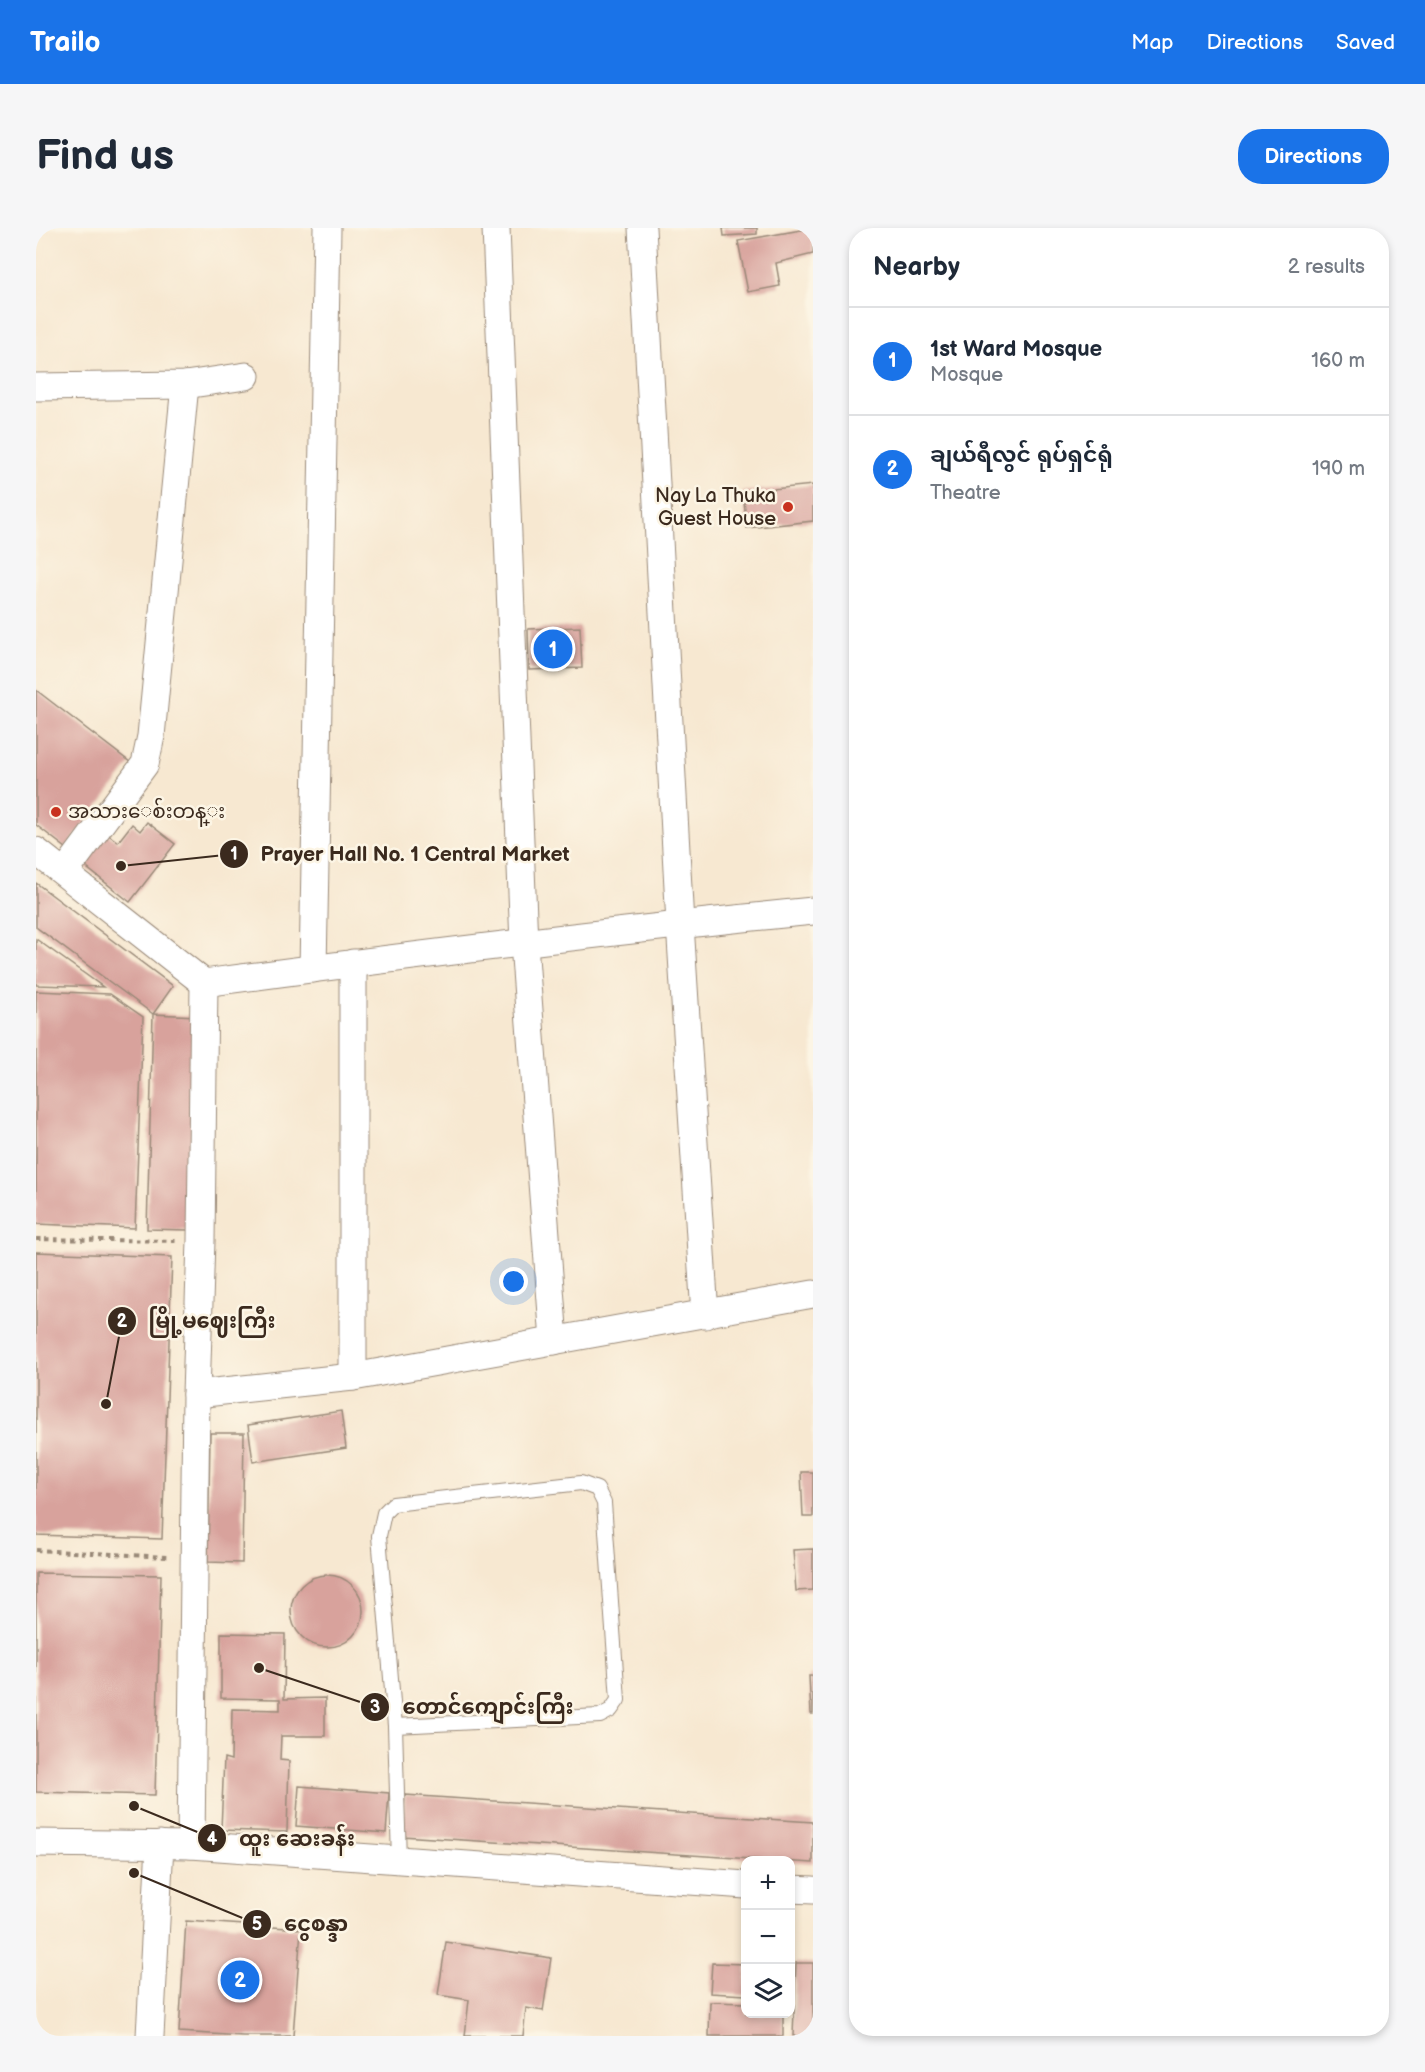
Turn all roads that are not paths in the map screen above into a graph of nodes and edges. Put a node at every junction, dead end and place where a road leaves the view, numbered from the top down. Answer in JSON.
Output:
{"nodes":[{"id":1,"x":327,"y":228,"type":"edge"},
{"id":2,"x":496,"y":228,"type":"edge"},
{"id":3,"x":642,"y":228,"type":"edge"},
{"id":4,"x":246,"y":376,"type":"dead end"},
{"id":5,"x":185,"y":385,"type":"junction"},
{"id":6,"x":36,"y":387,"type":"edge"},
{"id":7,"x":36,"y":851,"type":"edge"},
{"id":8,"x":65,"y":872,"type":"junction"},
{"id":9,"x":813,"y":911,"type":"edge"},
{"id":10,"x":681,"y":924,"type":"junction"},
{"id":11,"x":524,"y":944,"type":"junction"},
{"id":12,"x":353,"y":963,"type":"junction"},
{"id":13,"x":313,"y":969,"type":"junction"},
{"id":14,"x":204,"y":983,"type":"junction"},
{"id":15,"x":813,"y":1294,"type":"edge"},
{"id":16,"x":705,"y":1315,"type":"junction"},
{"id":17,"x":554,"y":1341,"type":"junction"},
{"id":18,"x":353,"y":1377,"type":"junction"},
{"id":19,"x":196,"y":1394,"type":"junction"},
{"id":20,"x":395,"y":1726,"type":"junction"},
{"id":21,"x":36,"y":1844,"type":"edge"},
{"id":22,"x":160,"y":1844,"type":"junction"},
{"id":23,"x":191,"y":1845,"type":"junction"},
{"id":24,"x":399,"y":1860,"type":"junction"},
{"id":25,"x":741,"y":1885,"type":"edge"},
{"id":26,"x":795,"y":1889,"type":"edge"},
{"id":27,"x":813,"y":1890,"type":"edge"},
{"id":28,"x":150,"y":2036,"type":"edge"}],
"edges":[{"from":1,"to":13,"type":"street"},
{"from":2,"to":11,"type":"street"},
{"from":3,"to":10,"type":"street"},
{"from":4,"to":5,"type":"street"},
{"from":5,"to":6,"type":"street"},
{"from":5,"to":8,"type":"street"},
{"from":7,"to":8,"type":"street"},
{"from":8,"to":14,"type":"street"},
{"from":9,"to":10,"type":"street"},
{"from":10,"to":11,"type":"street"},
{"from":10,"to":16,"type":"street"},
{"from":11,"to":12,"type":"street"},
{"from":11,"to":17,"type":"street"},
{"from":12,"to":13,"type":"street"},
{"from":12,"to":18,"type":"street"},
{"from":13,"to":14,"type":"street"},
{"from":14,"to":19,"type":"street"},
{"from":15,"to":16,"type":"street"},
{"from":16,"to":17,"type":"street"},
{"from":17,"to":18,"type":"street"},
{"from":18,"to":19,"type":"street"},
{"from":19,"to":23,"type":"street"},
{"from":20,"to":20,"type":"lane"},
{"from":20,"to":24,"type":"lane"},
{"from":21,"to":22,"type":"street"},
{"from":22,"to":23,"type":"street"},
{"from":22,"to":28,"type":"street"},
{"from":23,"to":24,"type":"street"},
{"from":24,"to":25,"type":"street"},
{"from":26,"to":27,"type":"street"}]}
